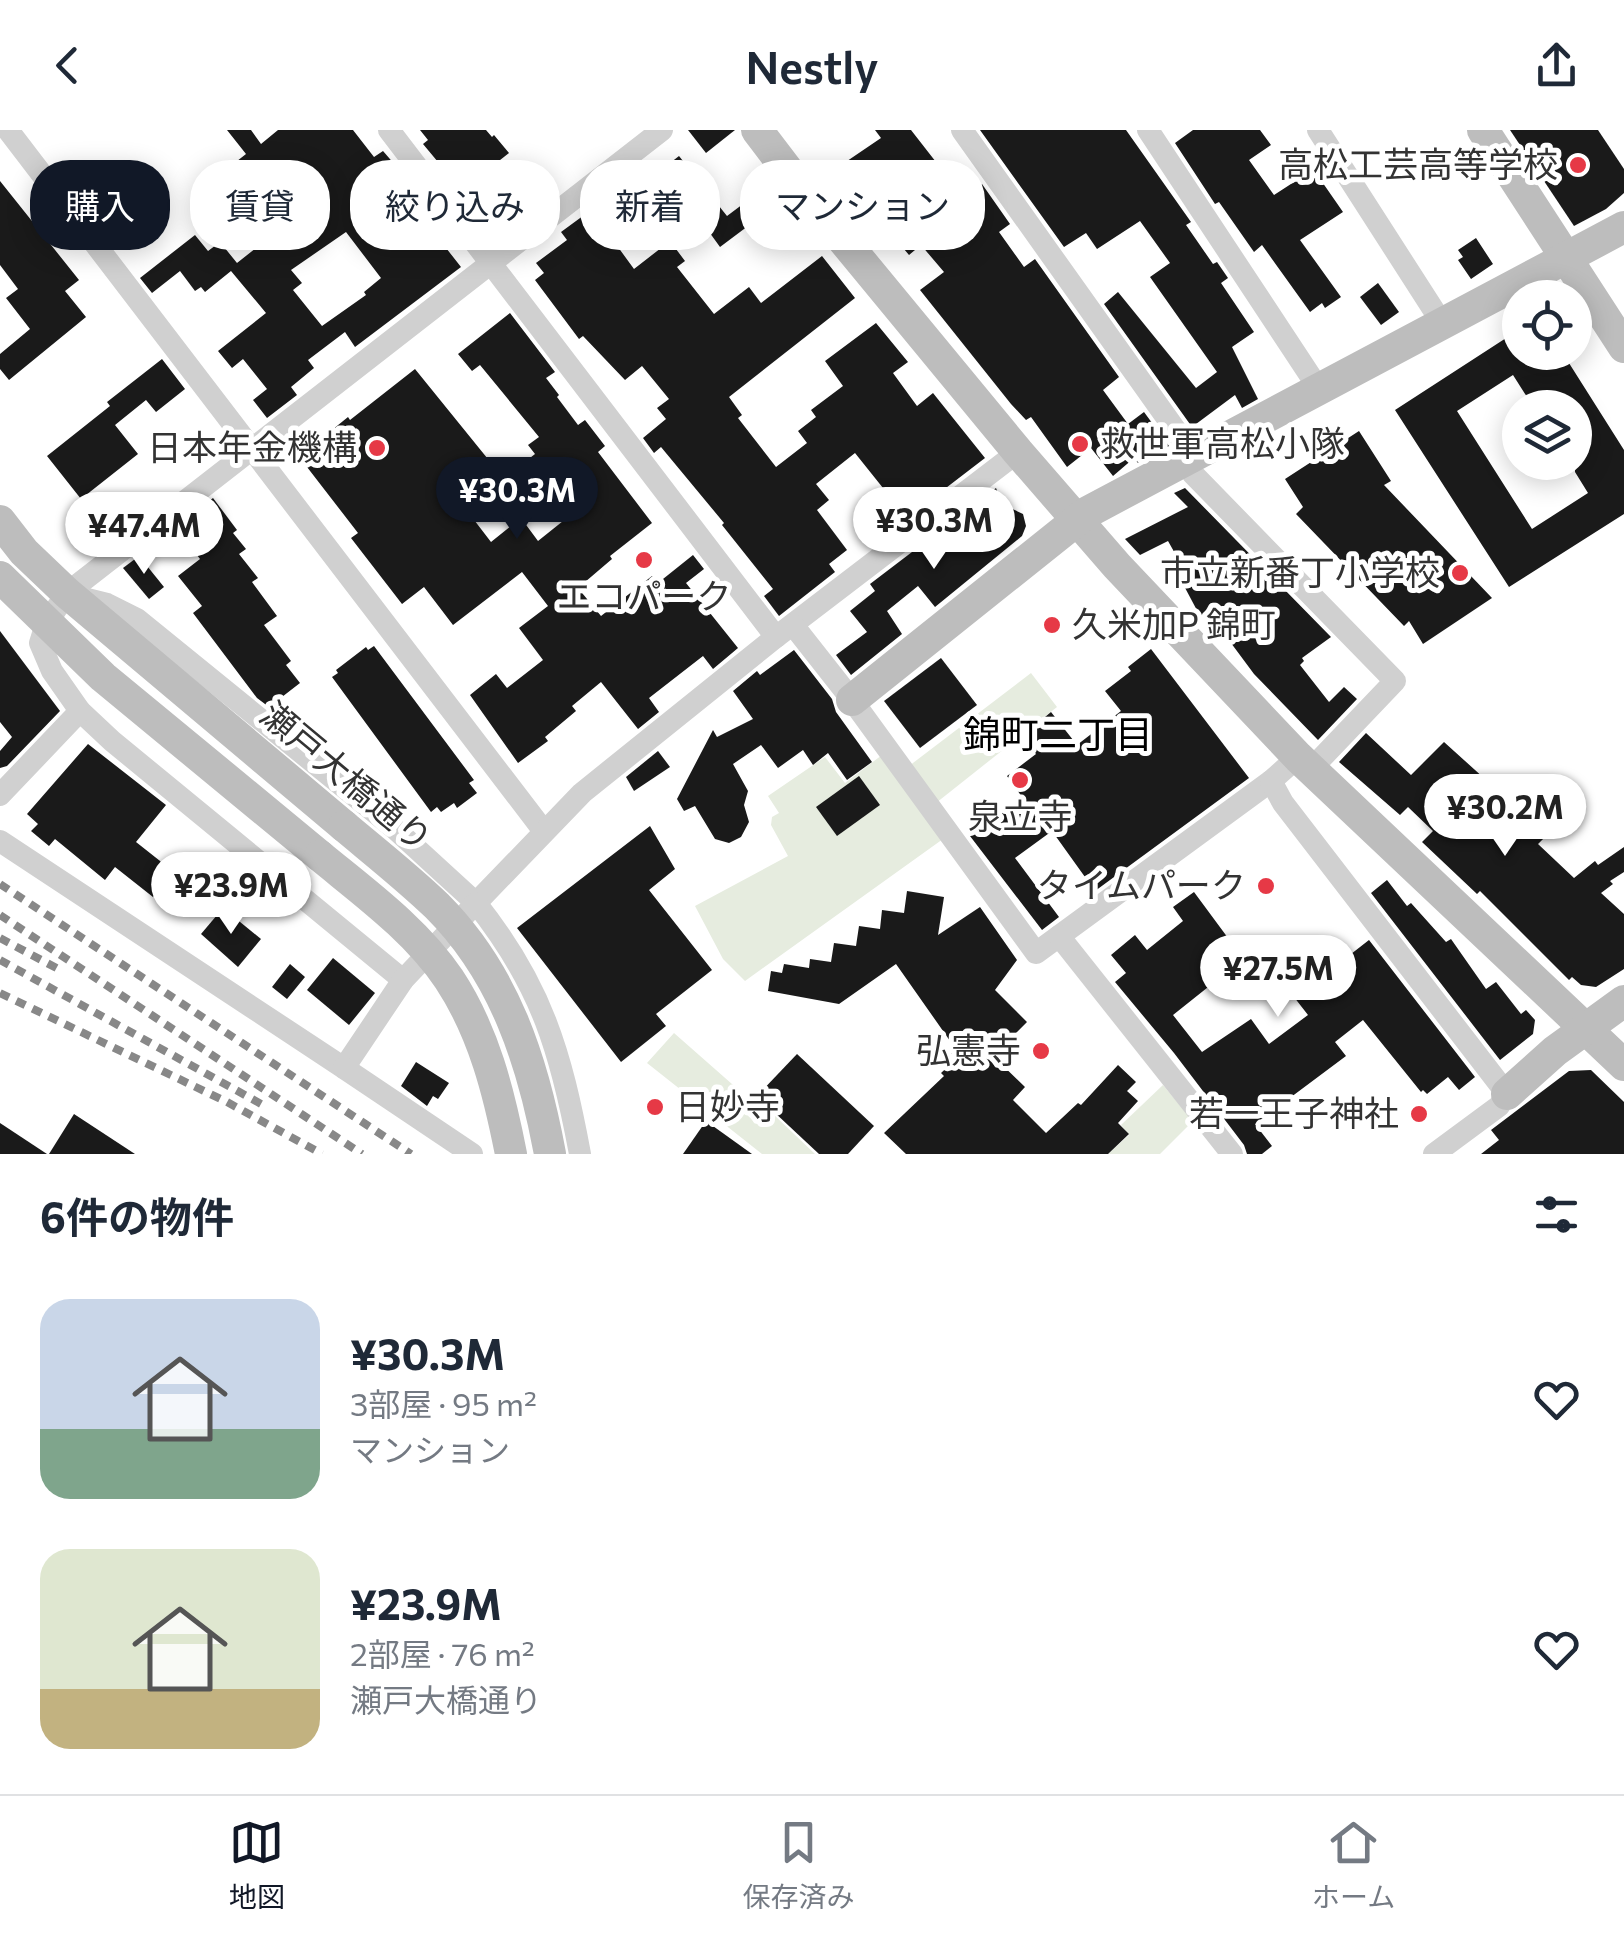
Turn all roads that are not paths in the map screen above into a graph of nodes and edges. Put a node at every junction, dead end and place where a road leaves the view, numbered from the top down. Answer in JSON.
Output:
{"nodes":[{"id":1,"x":8,"y":130,"type":"edge"},
{"id":2,"x":389,"y":130,"type":"edge"},
{"id":3,"x":662,"y":130,"type":"edge"},
{"id":4,"x":757,"y":130,"type":"edge"},
{"id":5,"x":962,"y":130,"type":"edge"},
{"id":6,"x":1148,"y":130,"type":"edge"},
{"id":7,"x":1318,"y":130,"type":"edge"},
{"id":8,"x":1483,"y":130,"type":"edge"},
{"id":9,"x":1624,"y":227,"type":"edge"},
{"id":10,"x":1566,"y":258,"type":"junction"},
{"id":11,"x":488,"y":263,"type":"junction"},
{"id":12,"x":1442,"y":323,"type":"junction"},
{"id":13,"x":1624,"y":348,"type":"edge"},
{"id":14,"x":1319,"y":388,"type":"junction"},
{"id":15,"x":253,"y":449,"type":"junction"},
{"id":16,"x":1018,"y":452,"type":"junction"},
{"id":17,"x":1190,"y":458,"type":"junction"},
{"id":18,"x":0,"y":521,"type":"edge"},
{"id":19,"x":1076,"y":521,"type":"junction"},
{"id":20,"x":0,"y":577,"type":"edge"},
{"id":21,"x":67,"y":593,"type":"junction"},
{"id":22,"x":46,"y":624,"type":"junction"},
{"id":23,"x":784,"y":631,"type":"junction"},
{"id":24,"x":852,"y":700,"type":"junction"},
{"id":25,"x":80,"y":711,"type":"junction"},
{"id":26,"x":1305,"y":763,"type":"junction"},
{"id":27,"x":1271,"y":781,"type":"junction"},
{"id":28,"x":3,"y":784,"type":"edge"},
{"id":29,"x":543,"y":830,"type":"junction"},
{"id":30,"x":0,"y":841,"type":"edge"},
{"id":31,"x":476,"y":904,"type":"junction"},
{"id":32,"x":1059,"y":936,"type":"junction"},
{"id":33,"x":403,"y":980,"type":"junction"},
{"id":34,"x":1624,"y":1001,"type":"edge"},
{"id":35,"x":1586,"y":1028,"type":"junction"},
{"id":36,"x":1624,"y":1064,"type":"edge"},
{"id":37,"x":344,"y":1068,"type":"junction"},
{"id":38,"x":1506,"y":1094,"type":"junction"},
{"id":39,"x":472,"y":1154,"type":"edge"},
{"id":40,"x":511,"y":1154,"type":"edge"},
{"id":41,"x":550,"y":1154,"type":"edge"},
{"id":42,"x":580,"y":1154,"type":"edge"},
{"id":43,"x":1232,"y":1154,"type":"edge"},
{"id":44,"x":1434,"y":1154,"type":"edge"}],
"edges":[{"from":1,"to":15,"type":"street"},
{"from":2,"to":11,"type":"street"},
{"from":3,"to":11,"type":"street"},
{"from":4,"to":16,"type":"street"},
{"from":5,"to":17,"type":"street"},
{"from":6,"to":14,"type":"street"},
{"from":7,"to":12,"type":"street"},
{"from":8,"to":10,"type":"street"},
{"from":9,"to":10,"type":"street"},
{"from":10,"to":12,"type":"street"},
{"from":10,"to":13,"type":"street"},
{"from":11,"to":15,"type":"street"},
{"from":11,"to":23,"type":"street"},
{"from":12,"to":14,"type":"street"},
{"from":14,"to":17,"type":"street"},
{"from":15,"to":21,"type":"street"},
{"from":15,"to":29,"type":"street"},
{"from":16,"to":19,"type":"street"},
{"from":16,"to":23,"type":"street"},
{"from":17,"to":19,"type":"street"},
{"from":17,"to":26,"type":"street"},
{"from":18,"to":21,"type":"street","name":"瀬戸大橋通り"},
{"from":19,"to":24,"type":"street"},
{"from":19,"to":26,"type":"street"},
{"from":20,"to":22,"type":"street"},
{"from":21,"to":22,"type":"street"},
{"from":21,"to":31,"type":"street"},
{"from":21,"to":41,"type":"street","name":"瀬戸大橋通り","bridge":true},
{"from":22,"to":25,"type":"street"},
{"from":22,"to":40,"type":"street","bridge":true},
{"from":23,"to":24,"type":"street"},
{"from":23,"to":29,"type":"street"},
{"from":24,"to":32,"type":"street"},
{"from":25,"to":28,"type":"street"},
{"from":25,"to":33,"type":"street"},
{"from":26,"to":27,"type":"street"},
{"from":26,"to":35,"type":"street"},
{"from":27,"to":32,"type":"street"},
{"from":27,"to":38,"type":"street"},
{"from":29,"to":31,"type":"street"},
{"from":30,"to":37,"type":"street"},
{"from":31,"to":33,"type":"street"},
{"from":31,"to":42,"type":"street"},
{"from":32,"to":43,"type":"street"},
{"from":33,"to":37,"type":"street"},
{"from":34,"to":35,"type":"street"},
{"from":35,"to":36,"type":"street"},
{"from":35,"to":38,"type":"street"},
{"from":37,"to":39,"type":"street"},
{"from":38,"to":44,"type":"street"}]}
